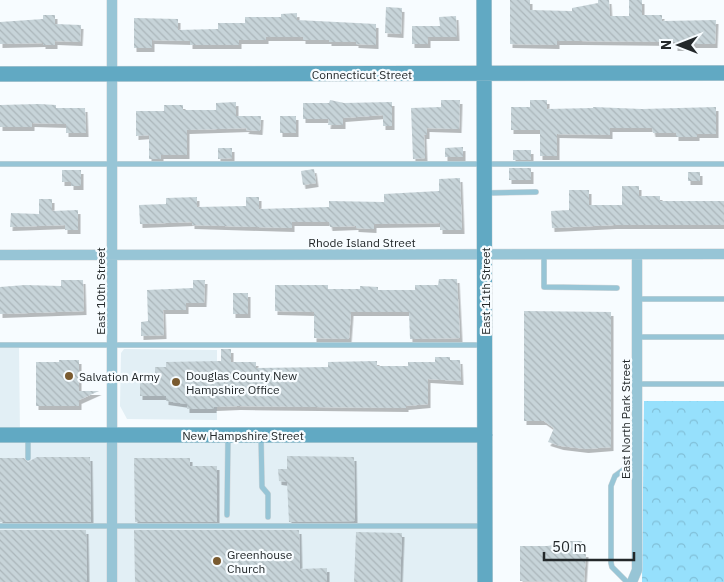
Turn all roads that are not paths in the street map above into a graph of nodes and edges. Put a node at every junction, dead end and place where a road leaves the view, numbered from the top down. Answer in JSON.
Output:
{"nodes":[{"id":1,"x":112,"y":0,"type":"edge"},
{"id":2,"x":484,"y":0,"type":"edge"},
{"id":3,"x":724,"y":73,"type":"edge"},
{"id":4,"x":0,"y":74,"type":"edge"},
{"id":5,"x":112,"y":74,"type":"junction"},
{"id":6,"x":484,"y":74,"type":"junction"},
{"id":7,"x":485,"y":163,"type":"junction"},
{"id":8,"x":0,"y":164,"type":"edge"},
{"id":9,"x":112,"y":164,"type":"junction"},
{"id":10,"x":724,"y":164,"type":"edge"},
{"id":11,"x":536,"y":192,"type":"dead end"},
{"id":12,"x":485,"y":193,"type":"junction"},
{"id":13,"x":486,"y":254,"type":"junction"},
{"id":14,"x":544,"y":254,"type":"junction"},
{"id":15,"x":724,"y":254,"type":"edge"},
{"id":16,"x":0,"y":255,"type":"edge"},
{"id":17,"x":112,"y":255,"type":"junction"},
{"id":18,"x":637,"y":255,"type":"junction"},
{"id":19,"x":617,"y":288,"type":"dead end"},
{"id":20,"x":724,"y":298,"type":"edge"},
{"id":21,"x":637,"y":299,"type":"junction"},
{"id":22,"x":724,"y":336,"type":"edge"},
{"id":23,"x":637,"y":337,"type":"junction"},
{"id":24,"x":0,"y":344,"type":"edge"},
{"id":25,"x":112,"y":345,"type":"junction"},
{"id":26,"x":485,"y":345,"type":"junction"},
{"id":27,"x":637,"y":384,"type":"junction"},
{"id":28,"x":724,"y":384,"type":"edge"},
{"id":29,"x":28,"y":435,"type":"junction"},
{"id":30,"x":112,"y":435,"type":"junction"},
{"id":31,"x":228,"y":435,"type":"junction"},
{"id":32,"x":261,"y":435,"type":"junction"},
{"id":33,"x":485,"y":435,"type":"junction"},
{"id":34,"x":0,"y":436,"type":"edge"},
{"id":35,"x":28,"y":458,"type":"dead end"},
{"id":36,"x":637,"y":459,"type":"junction"},
{"id":37,"x":227,"y":515,"type":"dead end"},
{"id":38,"x":268,"y":517,"type":"dead end"},
{"id":39,"x":0,"y":526,"type":"edge"},
{"id":40,"x":112,"y":526,"type":"junction"},
{"id":41,"x":485,"y":526,"type":"junction"},
{"id":42,"x":112,"y":582,"type":"edge"},
{"id":43,"x":485,"y":582,"type":"edge"},
{"id":44,"x":627,"y":582,"type":"edge"},
{"id":45,"x":632,"y":582,"type":"edge"}],
"edges":[{"from":1,"to":5,"type":"street","name":"East 10th Street"},
{"from":2,"to":6,"type":"street","name":"East 11th Street"},
{"from":3,"to":6,"type":"street","name":"Connecticut Street"},
{"from":4,"to":5,"type":"street","name":"Connecticut Street"},
{"from":5,"to":6,"type":"street","name":"Connecticut Street"},
{"from":5,"to":9,"type":"street","name":"East 10th Street"},
{"from":6,"to":7,"type":"street","name":"East 11th Street"},
{"from":7,"to":9,"type":"lane"},
{"from":7,"to":10,"type":"lane"},
{"from":7,"to":12,"type":"street","name":"East 11th Street"},
{"from":8,"to":9,"type":"lane"},
{"from":9,"to":17,"type":"street","name":"East 10th Street"},
{"from":11,"to":12,"type":"lane"},
{"from":12,"to":13,"type":"street","name":"East 11th Street"},
{"from":13,"to":14,"type":"street","name":"Rhode Island Street"},
{"from":13,"to":17,"type":"street","name":"Rhode Island Street"},
{"from":13,"to":26,"type":"street","name":"East 11th Street"},
{"from":14,"to":18,"type":"street","name":"Rhode Island Street"},
{"from":14,"to":19,"type":"lane"},
{"from":15,"to":18,"type":"street","name":"Rhode Island Street"},
{"from":16,"to":17,"type":"street","name":"Rhode Island Street"},
{"from":17,"to":25,"type":"street","name":"East 10th Street"},
{"from":18,"to":21,"type":"street","name":"East North Park Street"},
{"from":20,"to":21,"type":"lane"},
{"from":21,"to":23,"type":"street","name":"East North Park Street"},
{"from":22,"to":23,"type":"lane"},
{"from":23,"to":27,"type":"street","name":"East North Park Street"},
{"from":24,"to":25,"type":"lane"},
{"from":25,"to":26,"type":"lane"},
{"from":25,"to":30,"type":"street","name":"East 10th Street"},
{"from":26,"to":33,"type":"street","name":"East 11th Street"},
{"from":27,"to":28,"type":"lane"},
{"from":27,"to":36,"type":"street","name":"East North Park Street"},
{"from":29,"to":30,"type":"street","name":"New Hampshire Street"},
{"from":29,"to":34,"type":"street","name":"New Hampshire Street"},
{"from":29,"to":35,"type":"lane"},
{"from":30,"to":31,"type":"street","name":"New Hampshire Street"},
{"from":30,"to":40,"type":"street","name":"East 10th Street"},
{"from":31,"to":32,"type":"street","name":"New Hampshire Street"},
{"from":31,"to":37,"type":"lane"},
{"from":32,"to":33,"type":"street","name":"New Hampshire Street"},
{"from":32,"to":38,"type":"lane"},
{"from":33,"to":41,"type":"street","name":"East 11th Street"},
{"from":36,"to":44,"type":"lane"},
{"from":36,"to":45,"type":"street","name":"East North Park Street"},
{"from":39,"to":40,"type":"lane"},
{"from":40,"to":41,"type":"lane"},
{"from":40,"to":42,"type":"street","name":"East 10th Street"},
{"from":41,"to":43,"type":"street","name":"East 11th Street"}]}
